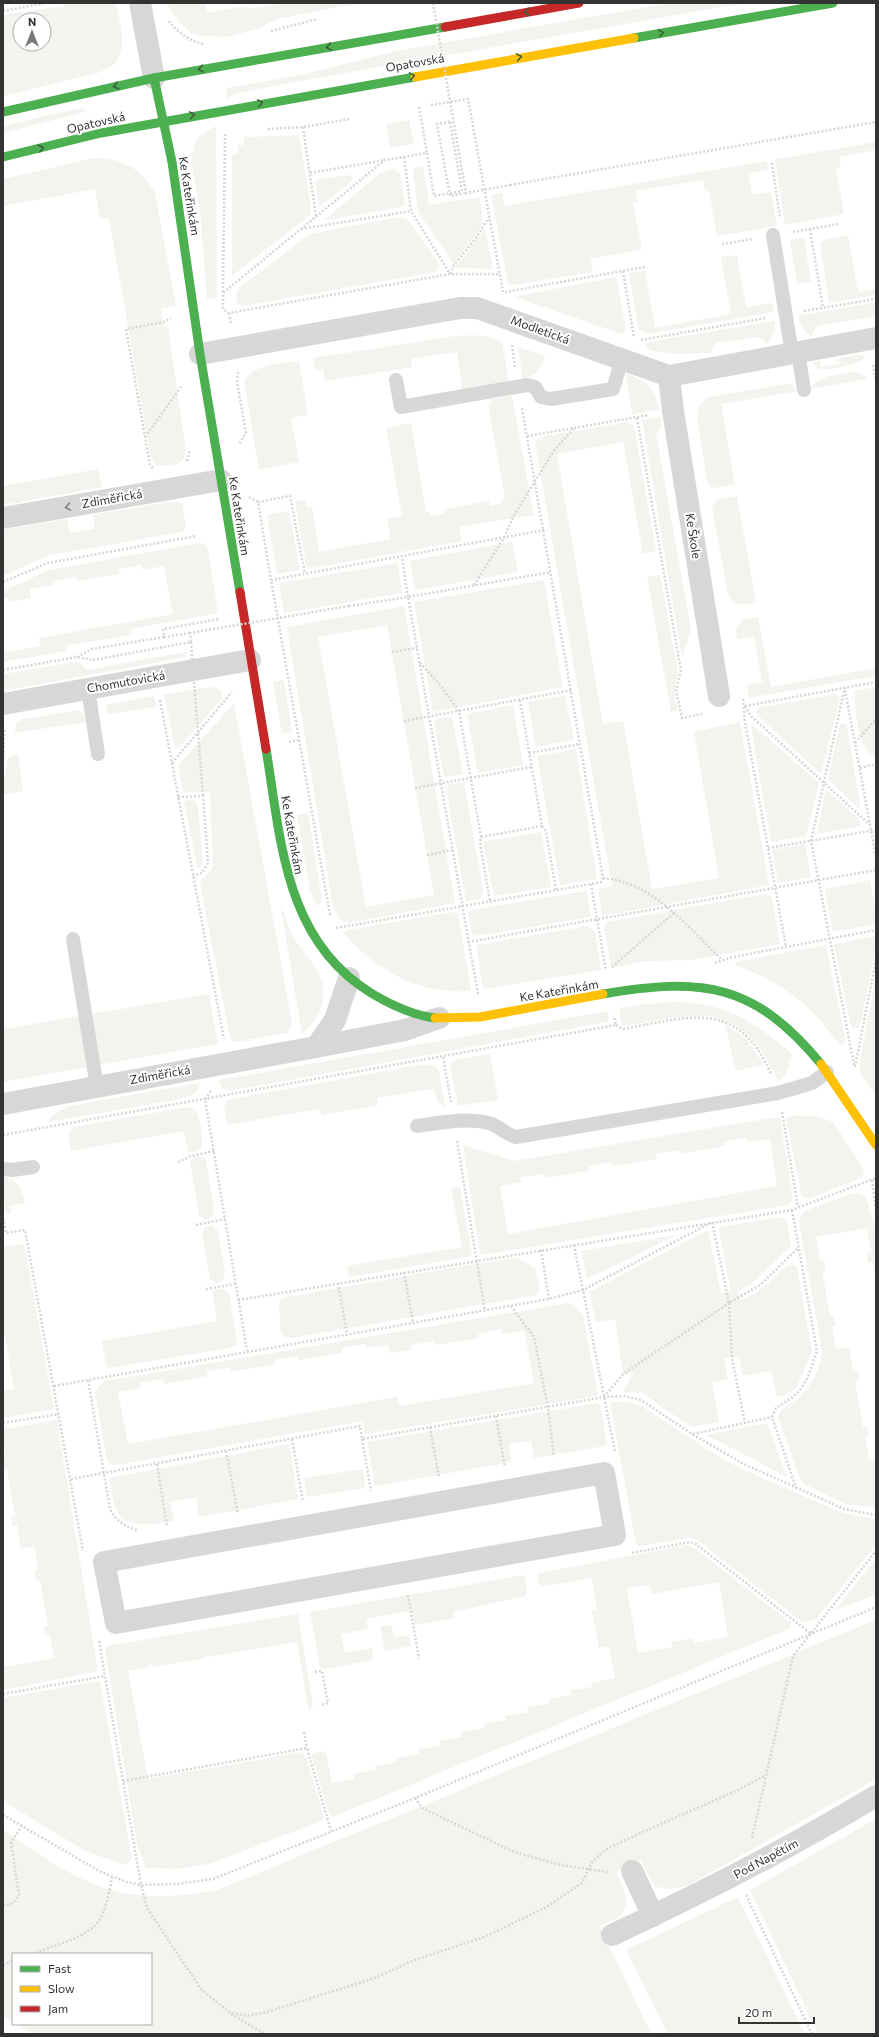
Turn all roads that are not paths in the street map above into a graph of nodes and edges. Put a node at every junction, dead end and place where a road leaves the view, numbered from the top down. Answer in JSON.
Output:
{"nodes":[{"id":1,"x":140,"y":3,"type":"edge"},
{"id":2,"x":579,"y":3,"type":"edge"},
{"id":3,"x":833,"y":3,"type":"edge"},
{"id":4,"x":154,"y":78,"type":"junction"},
{"id":5,"x":3,"y":112,"type":"edge"},
{"id":6,"x":162,"y":121,"type":"junction"},
{"id":7,"x":3,"y":157,"type":"edge"},
{"id":8,"x":773,"y":235,"type":"dead end"},
{"id":9,"x":876,"y":338,"type":"edge"},
{"id":10,"x":625,"y":349,"type":"junction"},
{"id":11,"x":795,"y":353,"type":"junction"},
{"id":12,"x":200,"y":354,"type":"junction"},
{"id":13,"x":669,"y":376,"type":"junction"},
{"id":14,"x":396,"y":380,"type":"dead end"},
{"id":15,"x":804,"y":390,"type":"dead end"},
{"id":16,"x":222,"y":480,"type":"junction"},
{"id":17,"x":3,"y":518,"type":"edge"},
{"id":18,"x":250,"y":660,"type":"junction"},
{"id":19,"x":88,"y":689,"type":"junction"},
{"id":20,"x":3,"y":704,"type":"edge"},
{"id":21,"x":714,"y":704,"type":"road end"},
{"id":22,"x":98,"y":754,"type":"dead end"},
{"id":23,"x":73,"y":939,"type":"dead end"},
{"id":24,"x":349,"y":978,"type":"junction"},
{"id":25,"x":440,"y":1018,"type":"junction"},
{"id":26,"x":316,"y":1047,"type":"junction"},
{"id":27,"x":827,"y":1072,"type":"junction"},
{"id":28,"x":96,"y":1087,"type":"junction"},
{"id":29,"x":12,"y":1102,"type":"edge"},
{"id":30,"x":416,"y":1126,"type":"dead end"},
{"id":31,"x":876,"y":1145,"type":"edge"},
{"id":32,"x":33,"y":1167,"type":"dead end"},
{"id":33,"x":3,"y":1169,"type":"edge"},
{"id":34,"x":94,"y":1560,"type":"joint"},
{"id":35,"x":876,"y":1796,"type":"edge"},
{"id":36,"x":632,"y":1871,"type":"road end"},
{"id":37,"x":653,"y":1916,"type":"junction"},
{"id":38,"x":612,"y":1935,"type":"dead end"}],
"edges":[{"from":1,"to":4,"type":"street"},
{"from":2,"to":4,"type":"street","one_way":true},
{"from":6,"to":3,"type":"street","name":"Opatovská","one_way":true},
{"from":4,"to":5,"type":"street","one_way":true},
{"from":4,"to":6,"type":"street","name":"Ke Kateřinkám"},
{"from":7,"to":6,"type":"street","name":"Opatovská","one_way":true},
{"from":6,"to":12,"type":"street","name":"Ke Kateřinkám"},
{"from":8,"to":11,"type":"lane"},
{"from":9,"to":11,"type":"street"},
{"from":10,"to":12,"type":"street","name":"Modletická"},
{"from":10,"to":13,"type":"street","name":"Modletická"},
{"from":10,"to":14,"type":"lane"},
{"from":11,"to":13,"type":"street"},
{"from":11,"to":15,"type":"lane"},
{"from":12,"to":16,"type":"street","name":"Ke Kateřinkám"},
{"from":13,"to":21,"type":"street","name":"Ke Škole"},
{"from":16,"to":17,"type":"street","name":"Zdiměřická","one_way":true},
{"from":16,"to":18,"type":"street","name":"Ke Kateřinkám"},
{"from":18,"to":19,"type":"street","name":"Chomutovická"},
{"from":18,"to":24,"type":"street","name":"Ke Kateřinkám"},
{"from":19,"to":20,"type":"street","name":"Chomutovická"},
{"from":19,"to":22,"type":"lane"},
{"from":23,"to":28,"type":"lane"},
{"from":24,"to":25,"type":"street","name":"Ke Kateřinkám"},
{"from":24,"to":26,"type":"street"},
{"from":25,"to":26,"type":"street","name":"Zdiměřická"},
{"from":25,"to":27,"type":"street","name":"Ke Kateřinkám"},
{"from":26,"to":28,"type":"street","name":"Zdiměřická"},
{"from":27,"to":30,"type":"lane"},
{"from":27,"to":31,"type":"street","name":"Ke Kateřinkám"},
{"from":28,"to":29,"type":"street","name":"Zdiměřická"},
{"from":32,"to":33,"type":"lane"},
{"from":34,"to":34,"type":"street"},
{"from":35,"to":37,"type":"street","name":"Pod Napětím"},
{"from":36,"to":37,"type":"street"},
{"from":37,"to":38,"type":"street","name":"Pod Napětím"}]}
